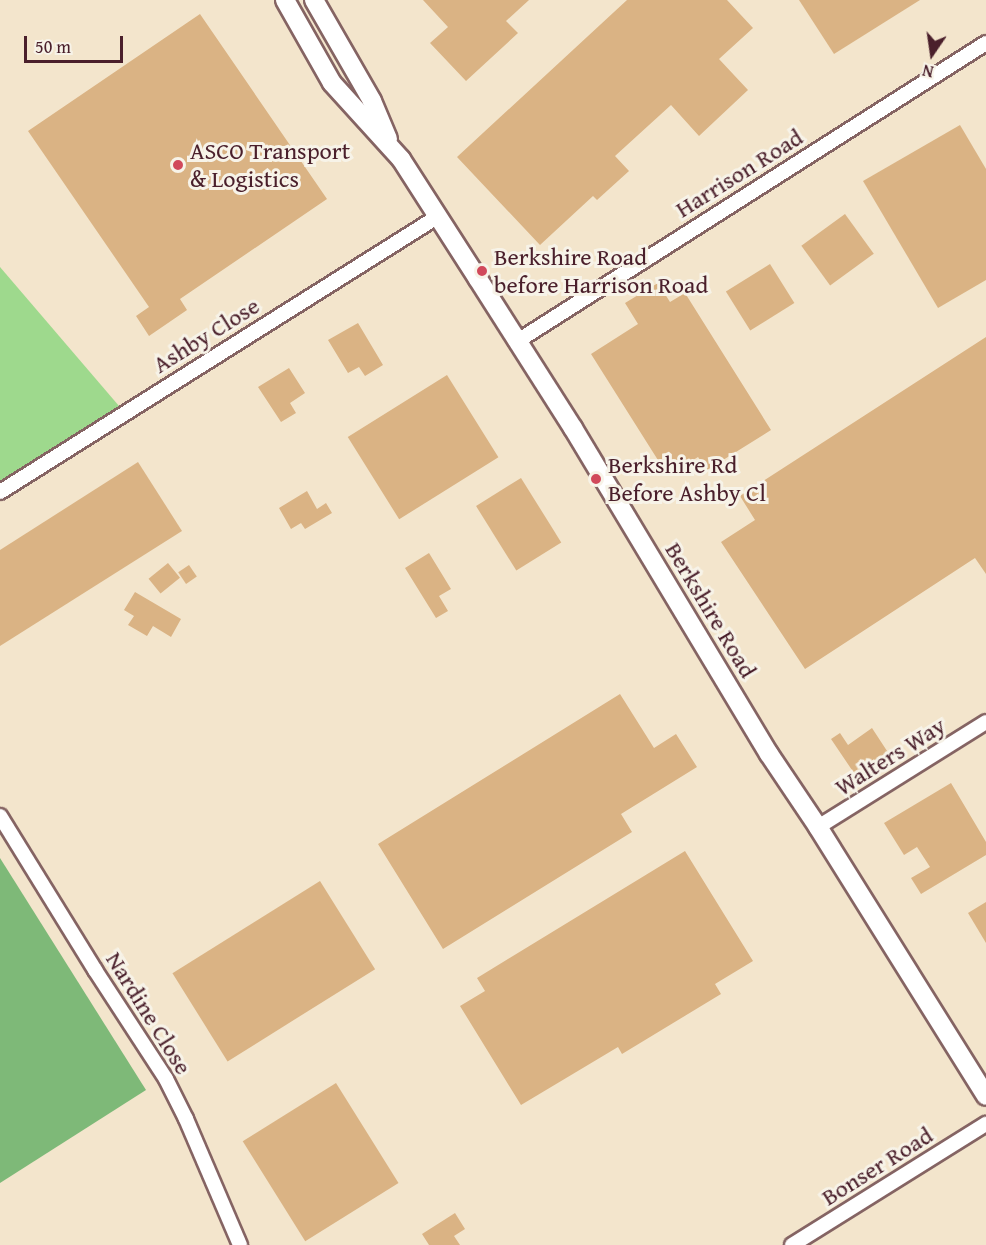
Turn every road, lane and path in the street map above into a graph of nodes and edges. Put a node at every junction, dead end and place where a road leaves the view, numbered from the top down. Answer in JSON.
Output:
{"nodes":[{"id":1,"x":285,"y":0,"type":"edge"},
{"id":2,"x":314,"y":0,"type":"edge"},
{"id":3,"x":986,"y":43,"type":"edge"},
{"id":4,"x":392,"y":151,"type":"junction"},
{"id":5,"x":437,"y":217,"type":"junction"},
{"id":6,"x":516,"y":342,"type":"junction"},
{"id":7,"x":0,"y":492,"type":"edge"},
{"id":8,"x":986,"y":722,"type":"edge"},
{"id":9,"x":0,"y":816,"type":"edge"},
{"id":10,"x":818,"y":827,"type":"junction"},
{"id":11,"x":986,"y":1096,"type":"edge"},
{"id":12,"x":986,"y":1124,"type":"edge"},
{"id":13,"x":240,"y":1245,"type":"edge"},
{"id":14,"x":792,"y":1245,"type":"edge"}],
"edges":[{"from":1,"to":4,"type":"main road","name":"Berkshire Road"},
{"from":2,"to":4,"type":"main road","name":"Berkshire Road"},
{"from":3,"to":6,"type":"street","name":"Harrison Road"},
{"from":4,"to":5,"type":"main road","name":"Berkshire Road"},
{"from":5,"to":6,"type":"main road","name":"Berkshire Road"},
{"from":5,"to":7,"type":"street","name":"Ashby Close"},
{"from":6,"to":10,"type":"main road","name":"Berkshire Road"},
{"from":8,"to":10,"type":"street","name":"Walters Way"},
{"from":9,"to":13,"type":"street","name":"Nardine Close"},
{"from":10,"to":11,"type":"main road","name":"Berkshire Road"},
{"from":12,"to":14,"type":"street","name":"Bonser Road"}]}
